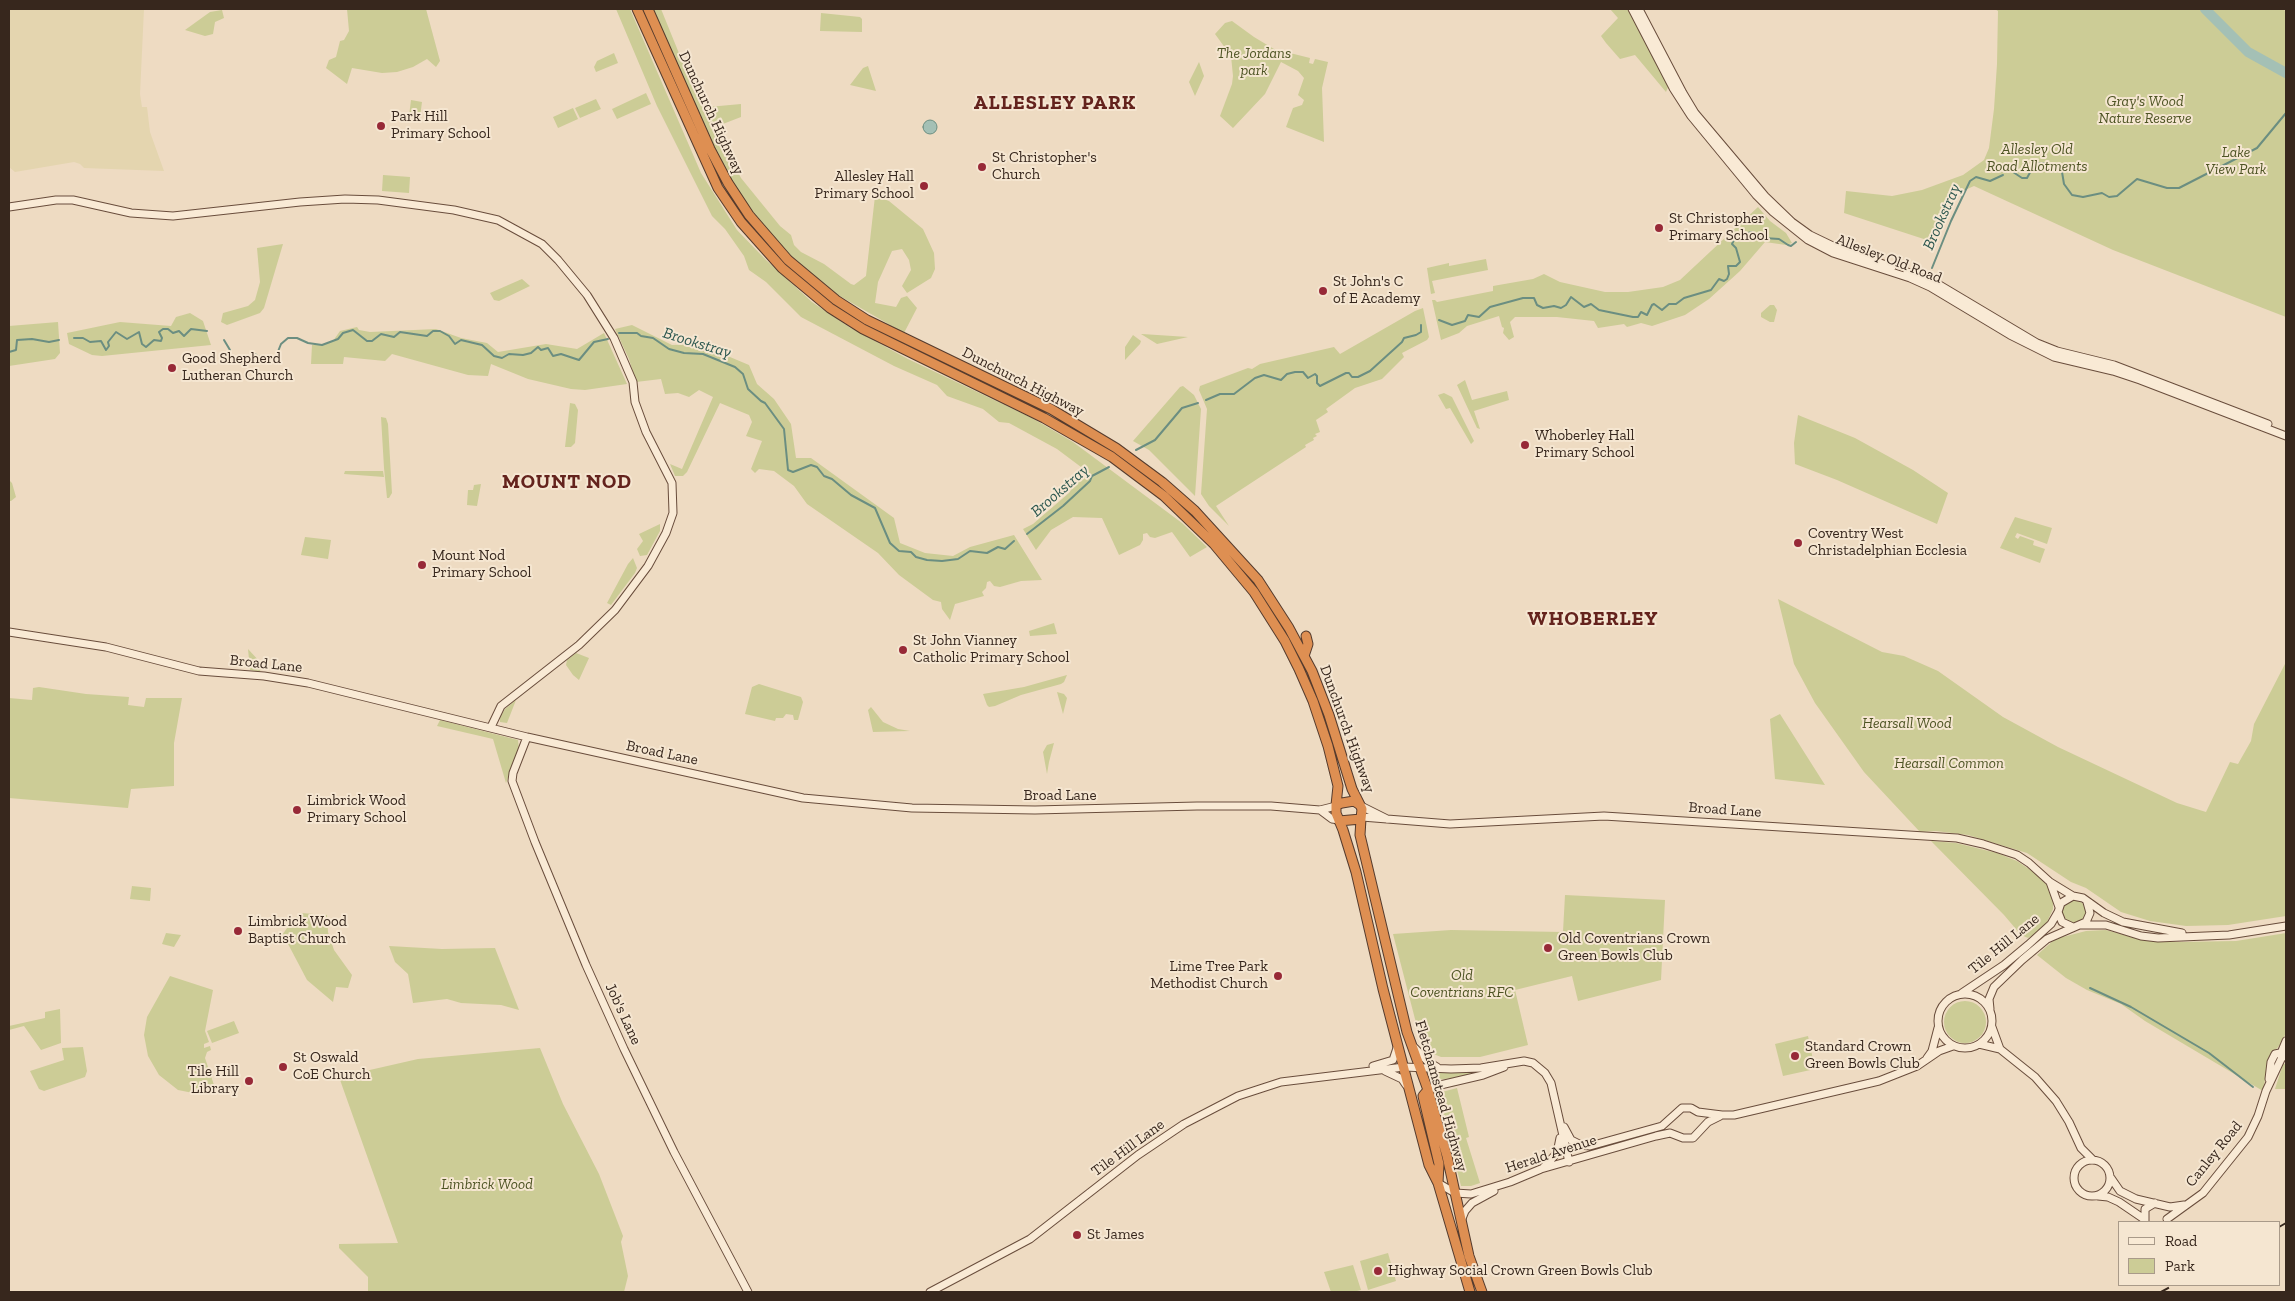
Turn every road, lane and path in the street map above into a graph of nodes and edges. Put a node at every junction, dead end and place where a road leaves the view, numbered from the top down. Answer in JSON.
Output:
{"nodes":[{"id":1,"x":636,"y":9,"type":"edge"},
{"id":2,"x":648,"y":9,"type":"edge"},
{"id":3,"x":1632,"y":9,"type":"edge"},
{"id":4,"x":1639,"y":9,"type":"edge"},
{"id":5,"x":9,"y":207,"type":"edge"},
{"id":6,"x":2179,"y":392,"type":"junction"},
{"id":7,"x":2286,"y":431,"type":"edge"},
{"id":8,"x":2286,"y":436,"type":"edge"},
{"id":9,"x":9,"y":632,"type":"edge"},
{"id":10,"x":1306,"y":636,"type":"dead end"},
{"id":11,"x":1304,"y":656,"type":"junction"},
{"id":12,"x":491,"y":728,"type":"junction"},
{"id":13,"x":527,"y":736,"type":"junction"},
{"id":14,"x":1336,"y":806,"type":"junction"},
{"id":15,"x":1361,"y":806,"type":"junction"},
{"id":16,"x":1320,"y":810,"type":"junction"},
{"id":17,"x":1362,"y":818,"type":"junction"},
{"id":18,"x":1387,"y":819,"type":"junction"},
{"id":19,"x":1339,"y":821,"type":"junction"},
{"id":20,"x":2050,"y":882,"type":"junction"},
{"id":21,"x":2073,"y":896,"type":"junction"},
{"id":22,"x":2085,"y":900,"type":"junction"},
{"id":23,"x":2058,"y":910,"type":"junction"},
{"id":24,"x":2082,"y":925,"type":"junction"},
{"id":25,"x":2286,"y":926,"type":"edge"},
{"id":26,"x":2073,"y":927,"type":"junction"},
{"id":27,"x":2197,"y":936,"type":"junction"},
{"id":28,"x":1962,"y":993,"type":"junction"},
{"id":29,"x":1990,"y":1010,"type":"junction"},
{"id":30,"x":1992,"y":1027,"type":"junction"},
{"id":31,"x":1938,"y":1028,"type":"junction"},
{"id":32,"x":1407,"y":1032,"type":"junction"},
{"id":33,"x":1397,"y":1037,"type":"junction"},
{"id":34,"x":2286,"y":1041,"type":"edge"},
{"id":35,"x":1979,"y":1044,"type":"junction"},
{"id":36,"x":1953,"y":1046,"type":"junction"},
{"id":37,"x":2000,"y":1049,"type":"junction"},
{"id":38,"x":2282,"y":1058,"type":"edge"},
{"id":39,"x":1524,"y":1060,"type":"junction"},
{"id":40,"x":1925,"y":1060,"type":"junction"},
{"id":41,"x":1404,"y":1067,"type":"junction"},
{"id":42,"x":1420,"y":1067,"type":"junction"},
{"id":43,"x":1438,"y":1068,"type":"junction"},
{"id":44,"x":1380,"y":1069,"type":"junction"},
{"id":45,"x":1362,"y":1072,"type":"junction"},
{"id":46,"x":1428,"y":1090,"type":"junction"},
{"id":47,"x":1414,"y":1104,"type":"junction"},
{"id":48,"x":1698,"y":1112,"type":"junction"},
{"id":49,"x":1722,"y":1115,"type":"junction"},
{"id":50,"x":1672,"y":1118,"type":"junction"},
{"id":51,"x":1560,"y":1120,"type":"junction"},
{"id":52,"x":1702,"y":1128,"type":"junction"},
{"id":53,"x":1676,"y":1134,"type":"junction"},
{"id":54,"x":2078,"y":1141,"type":"junction"},
{"id":55,"x":2093,"y":1160,"type":"junction"},
{"id":56,"x":1569,"y":1162,"type":"junction"},
{"id":57,"x":2081,"y":1165,"type":"junction"},
{"id":58,"x":1541,"y":1170,"type":"junction"},
{"id":59,"x":2110,"y":1178,"type":"junction"},
{"id":60,"x":1510,"y":1182,"type":"junction"},
{"id":61,"x":1438,"y":1183,"type":"junction"},
{"id":62,"x":1455,"y":1194,"type":"junction"},
{"id":63,"x":2098,"y":1196,"type":"junction"},
{"id":64,"x":2159,"y":1204,"type":"junction"},
{"id":65,"x":2190,"y":1204,"type":"junction"},
{"id":66,"x":2166,"y":1220,"type":"edge"},
{"id":67,"x":2145,"y":1221,"type":"edge"},
{"id":68,"x":1461,"y":1222,"type":"junction"},
{"id":69,"x":748,"y":1292,"type":"edge"},
{"id":70,"x":930,"y":1292,"type":"edge"},
{"id":71,"x":1470,"y":1292,"type":"edge"},
{"id":72,"x":1482,"y":1292,"type":"edge"}],
"edges":[{"from":1,"to":14,"type":"highway","name":"Dunchurch Highway"},
{"from":2,"to":11,"type":"highway","name":"Dunchurch Highway"},
{"from":3,"to":6,"type":"street","name":"Allesley Old Road"},
{"from":4,"to":6,"type":"street","name":"Allesley Old Road"},
{"from":5,"to":12,"type":"street"},
{"from":6,"to":7,"type":"street","name":"Allesley Old Road"},
{"from":6,"to":8,"type":"street","name":"Allesley Old Road"},
{"from":9,"to":12,"type":"street","name":"Broad Lane"},
{"from":10,"to":11,"type":"highway"},
{"from":11,"to":15,"type":"highway","name":"Dunchurch Highway"},
{"from":12,"to":13,"type":"street","name":"Broad Lane"},
{"from":13,"to":16,"type":"street","name":"Broad Lane"},
{"from":13,"to":69,"type":"street","name":"Job's Lane"},
{"from":14,"to":15,"type":"highway"},
{"from":14,"to":16,"type":"street","name":"Broad Lane"},
{"from":14,"to":19,"type":"highway","name":"Dunchurch Highway"},
{"from":15,"to":17,"type":"highway","name":"Fletchamstead Highway"},
{"from":15,"to":18,"type":"street","name":"Broad Lane"},
{"from":16,"to":19,"type":"street","name":"Broad Lane"},
{"from":17,"to":18,"type":"street","name":"Broad Lane"},
{"from":17,"to":19,"type":"highway"},
{"from":17,"to":32,"type":"highway","name":"Fletchamstead Highway"},
{"from":18,"to":20,"type":"street","name":"Broad Lane"},
{"from":19,"to":33,"type":"highway","name":"Fletchamstead Highway"},
{"from":20,"to":21,"type":"street","name":"Broad Lane"},
{"from":20,"to":23,"type":"street","name":"Broad Lane"},
{"from":21,"to":22,"type":"street"},
{"from":21,"to":23,"type":"street"},
{"from":22,"to":24,"type":"street"},
{"from":22,"to":27,"type":"street"},
{"from":23,"to":26,"type":"street"},
{"from":23,"to":28,"type":"street","name":"Tile Hill Lane"},
{"from":24,"to":26,"type":"street"},
{"from":24,"to":27,"type":"street"},
{"from":25,"to":27,"type":"street"},
{"from":26,"to":29,"type":"street","name":"Tile Hill Lane"},
{"from":28,"to":29,"type":"street"},
{"from":28,"to":31,"type":"street"},
{"from":29,"to":30,"type":"street"},
{"from":30,"to":35,"type":"street"},
{"from":30,"to":37,"type":"street"},
{"from":31,"to":36,"type":"street"},
{"from":31,"to":40,"type":"street"},
{"from":32,"to":42,"type":"highway","name":"Fletchamstead Highway"},
{"from":32,"to":43,"type":"street"},
{"from":33,"to":41,"type":"highway","name":"Fletchamstead Highway"},
{"from":33,"to":45,"type":"street","name":"Tile Hill Lane"},
{"from":34,"to":38,"type":"street","name":"Canley Road"},
{"from":35,"to":36,"type":"street"},
{"from":35,"to":37,"type":"street"},
{"from":36,"to":40,"type":"street","name":"Herald Avenue"},
{"from":37,"to":54,"type":"street"},
{"from":38,"to":65,"type":"street","name":"Canley Road"},
{"from":39,"to":43,"type":"street","name":"Tile Hill Lane"},
{"from":39,"to":46,"type":"street"},
{"from":39,"to":51,"type":"street"},
{"from":40,"to":49,"type":"street","name":"Herald Avenue"},
{"from":41,"to":42,"type":"street","name":"Tile Hill Lane"},
{"from":41,"to":44,"type":"street","name":"Tile Hill Lane"},
{"from":41,"to":47,"type":"highway","name":"Fletchamstead Highway"},
{"from":42,"to":43,"type":"street","name":"Tile Hill Lane"},
{"from":42,"to":46,"type":"highway","name":"Fletchamstead Highway"},
{"from":44,"to":45,"type":"street","name":"Tile Hill Lane"},
{"from":44,"to":47,"type":"street"},
{"from":45,"to":70,"type":"street","name":"Tile Hill Lane"},
{"from":46,"to":61,"type":"highway"},
{"from":46,"to":62,"type":"highway","name":"Fletchamstead Highway"},
{"from":47,"to":61,"type":"highway","name":"Fletchamstead Highway"},
{"from":48,"to":49,"type":"street","name":"Herald Avenue"},
{"from":48,"to":50,"type":"street","name":"Herald Avenue"},
{"from":48,"to":52,"type":"street"},
{"from":49,"to":52,"type":"street","name":"Herald Avenue"},
{"from":50,"to":51,"type":"street","name":"Herald Avenue"},
{"from":50,"to":53,"type":"street"},
{"from":51,"to":56,"type":"street"},
{"from":51,"to":58,"type":"street"},
{"from":52,"to":53,"type":"street","name":"Herald Avenue"},
{"from":53,"to":56,"type":"street","name":"Herald Avenue"},
{"from":54,"to":55,"type":"street"},
{"from":54,"to":57,"type":"street"},
{"from":55,"to":57,"type":"street"},
{"from":55,"to":59,"type":"street"},
{"from":56,"to":58,"type":"street","name":"Herald Avenue"},
{"from":57,"to":63,"type":"street"},
{"from":58,"to":60,"type":"street","name":"Herald Avenue"},
{"from":59,"to":63,"type":"street"},
{"from":59,"to":64,"type":"street","name":"Canley Road"},
{"from":60,"to":62,"type":"street","name":"Herald Avenue"},
{"from":60,"to":68,"type":"street"},
{"from":61,"to":62,"type":"street"},
{"from":61,"to":71,"type":"highway","name":"Fletchamstead Highway"},
{"from":62,"to":68,"type":"highway","name":"Fletchamstead Highway"},
{"from":63,"to":67,"type":"street"},
{"from":64,"to":65,"type":"street","name":"Canley Road"},
{"from":64,"to":66,"type":"street"},
{"from":64,"to":67,"type":"street"},
{"from":65,"to":66,"type":"street","name":"Canley Road"},
{"from":68,"to":72,"type":"highway","name":"Fletchamstead Highway"}]}
